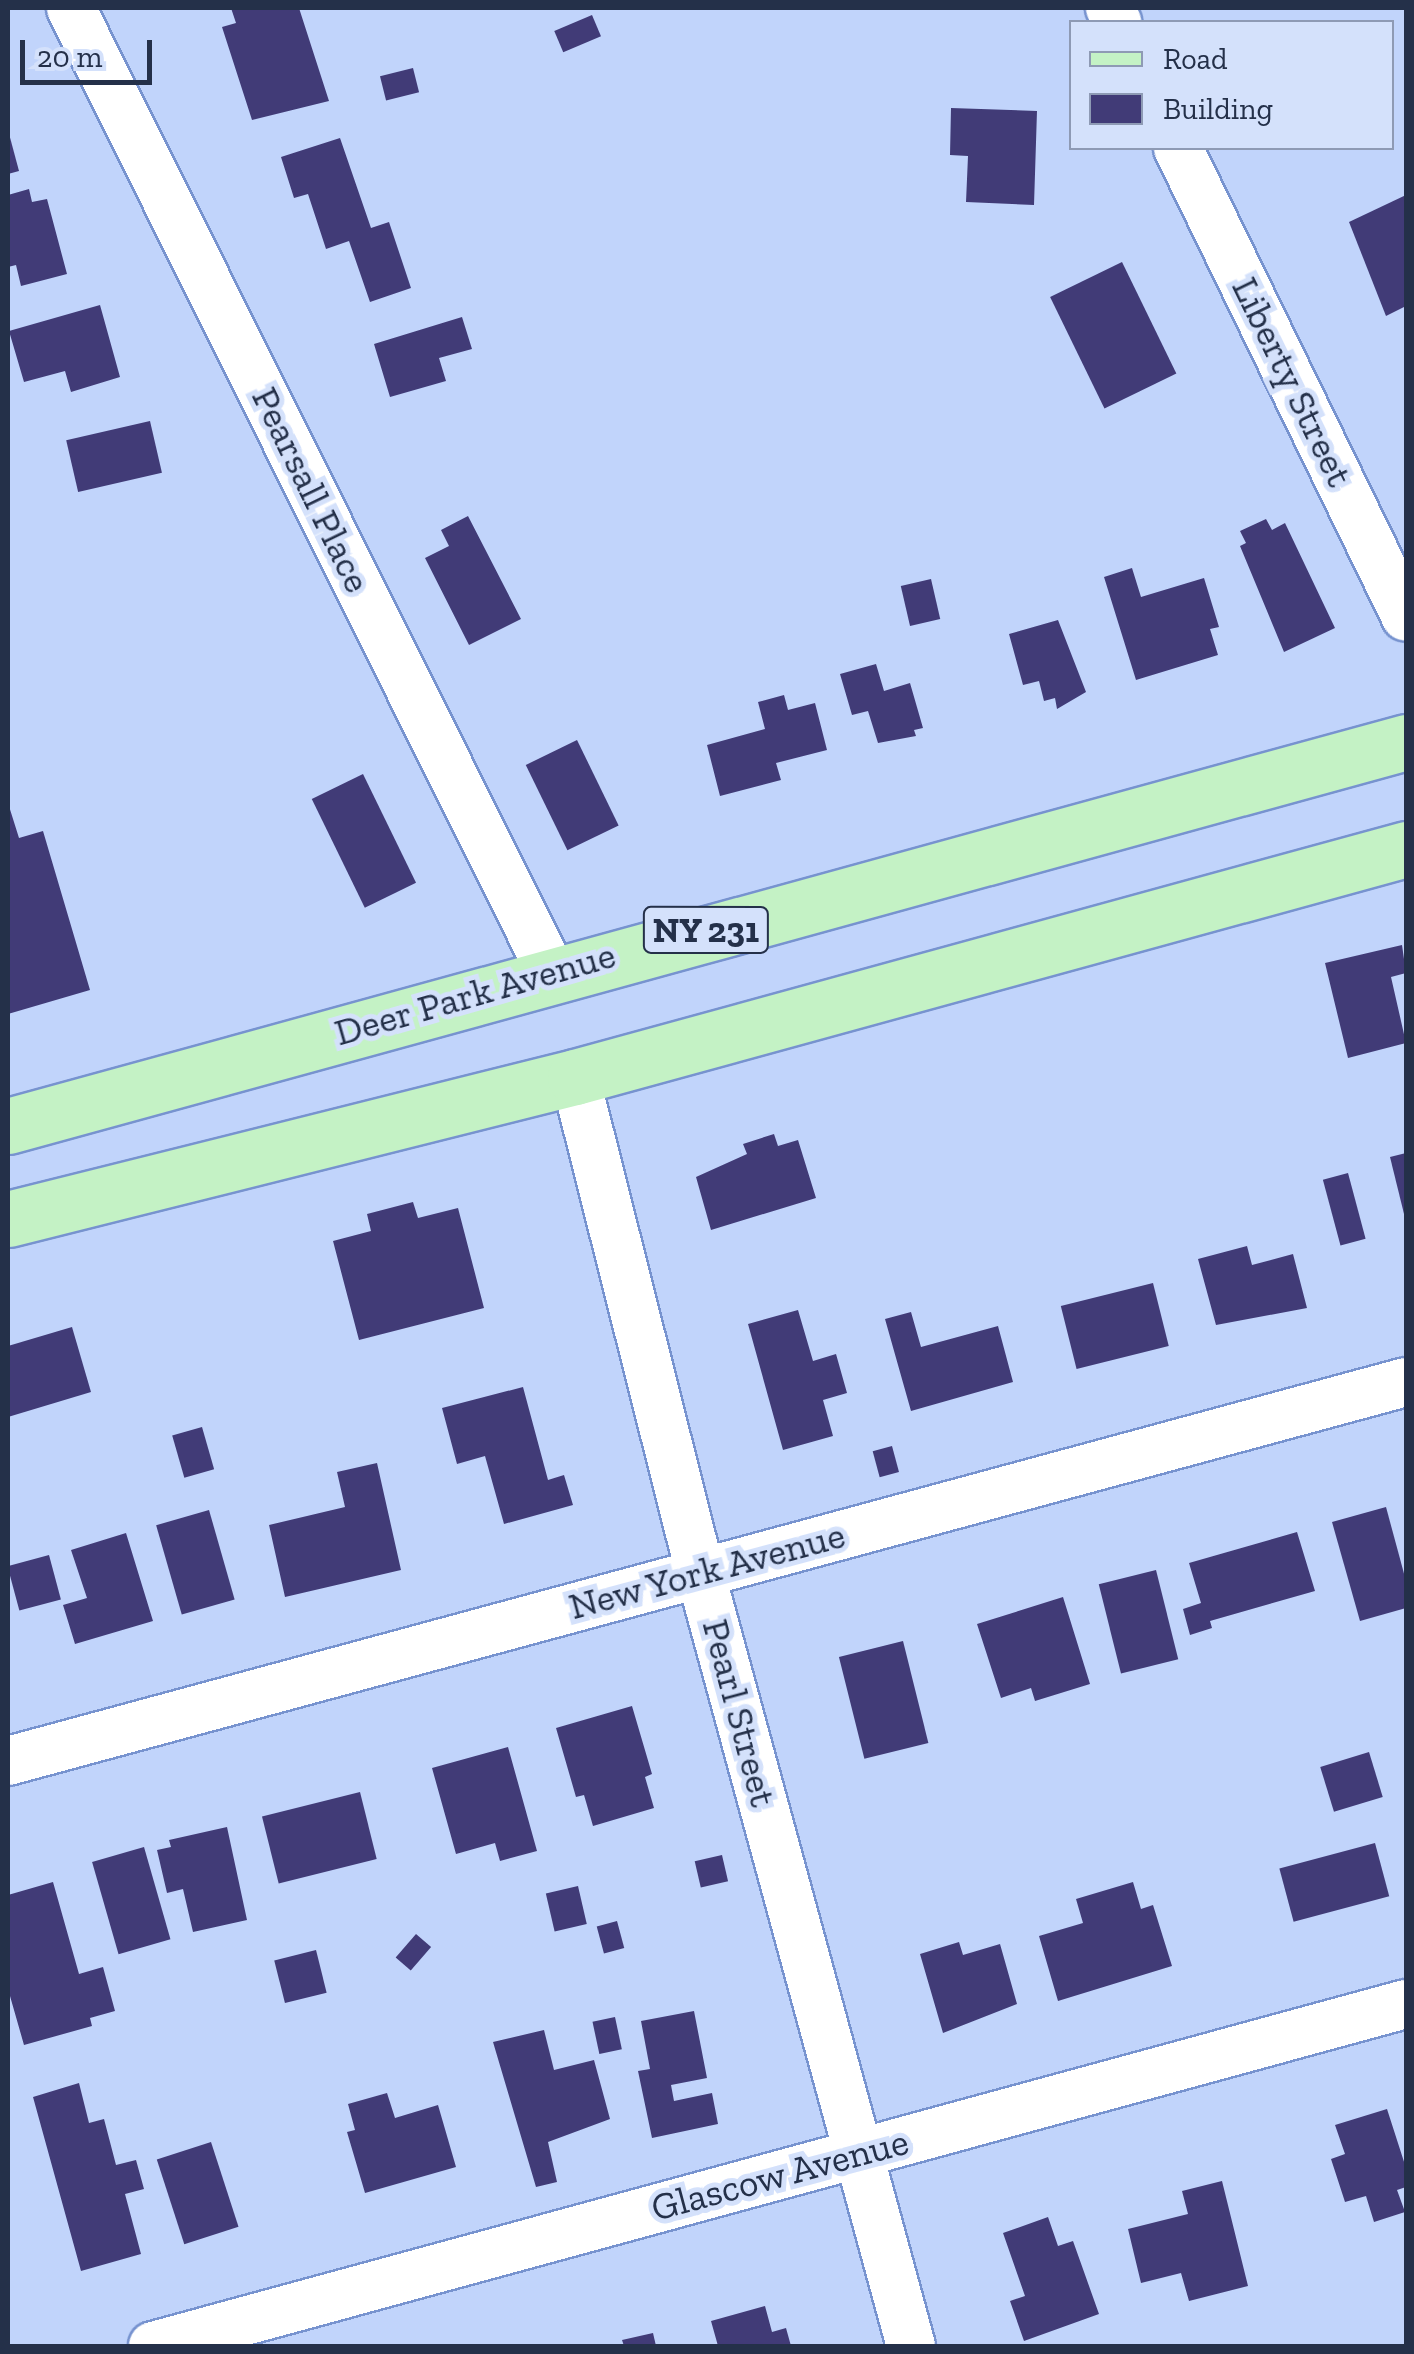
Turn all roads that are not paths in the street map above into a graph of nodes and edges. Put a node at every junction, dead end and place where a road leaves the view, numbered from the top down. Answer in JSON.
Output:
{"nodes":[{"id":1,"x":71,"y":8,"type":"edge"},
{"id":2,"x":1179,"y":150,"type":"edge"},
{"id":3,"x":1406,"y":617,"type":"edge"},
{"id":4,"x":1406,"y":742,"type":"edge"},
{"id":5,"x":1406,"y":849,"type":"edge"},
{"id":6,"x":550,"y":972,"type":"junction"},
{"id":7,"x":575,"y":1077,"type":"junction"},
{"id":8,"x":8,"y":1126,"type":"edge"},
{"id":9,"x":8,"y":1219,"type":"edge"},
{"id":10,"x":1406,"y":1382,"type":"edge"},
{"id":11,"x":700,"y":1572,"type":"junction"},
{"id":12,"x":8,"y":1761,"type":"edge"},
{"id":13,"x":1406,"y":2004,"type":"edge"},
{"id":14,"x":860,"y":2153,"type":"junction"},
{"id":15,"x":153,"y":2346,"type":"edge"},
{"id":16,"x":910,"y":2346,"type":"edge"}],
"edges":[{"from":1,"to":6,"type":"street","name":"Pearsall Place"},
{"from":2,"to":3,"type":"street","name":"Liberty Street"},
{"from":4,"to":6,"type":"main road","name":"Deer Park Avenue","number":"NY 231"},
{"from":5,"to":7,"type":"main road"},
{"from":6,"to":8,"type":"main road","name":"Deer Park Avenue","number":"NY 231"},
{"from":7,"to":9,"type":"main road"},
{"from":7,"to":11,"type":"street","name":"Pearl Street"},
{"from":10,"to":11,"type":"street","name":"New York Avenue"},
{"from":11,"to":12,"type":"street","name":"New York Avenue"},
{"from":11,"to":14,"type":"street","name":"Pearl Street"},
{"from":13,"to":14,"type":"street","name":"Glascow Avenue"},
{"from":14,"to":15,"type":"street","name":"Glascow Avenue"},
{"from":14,"to":16,"type":"street","name":"Pearl Street"}]}
